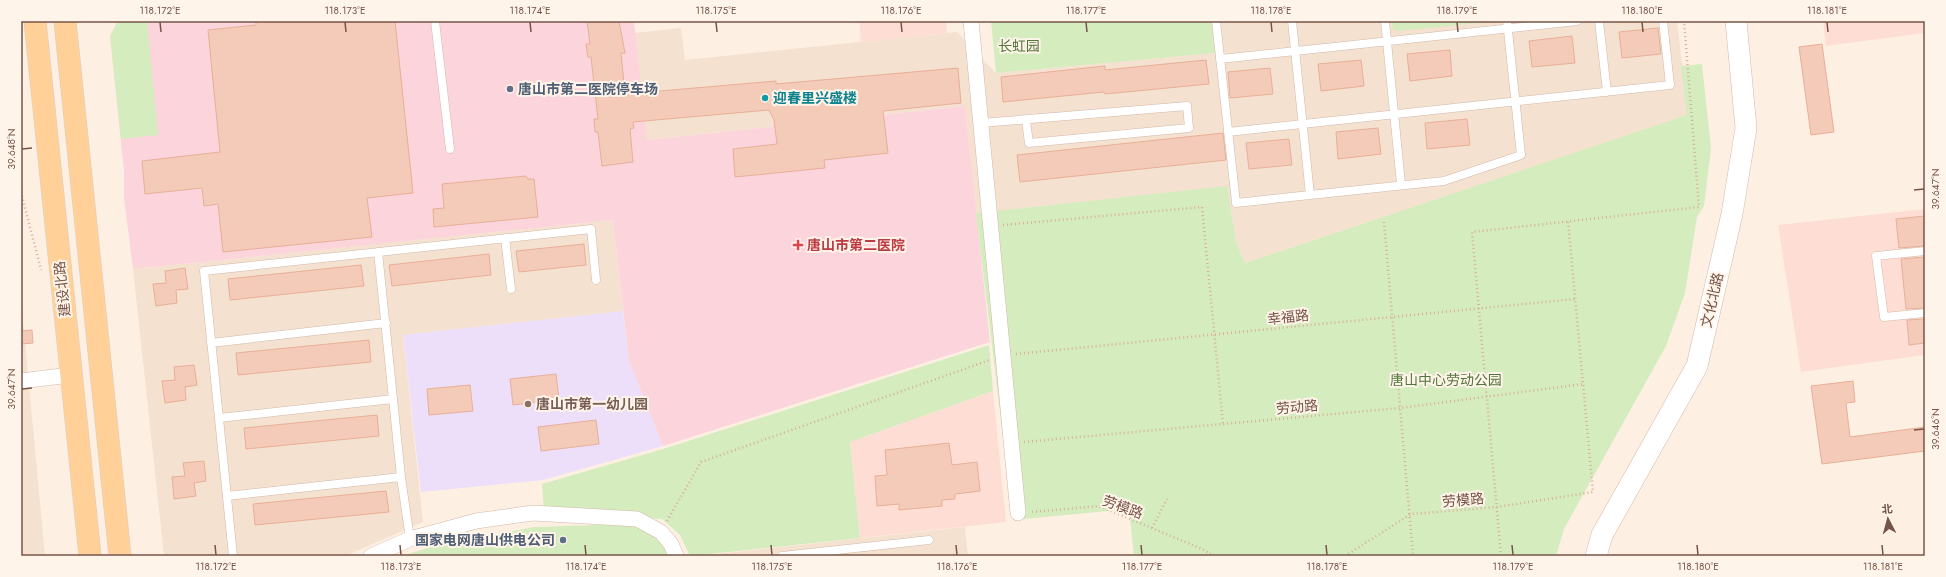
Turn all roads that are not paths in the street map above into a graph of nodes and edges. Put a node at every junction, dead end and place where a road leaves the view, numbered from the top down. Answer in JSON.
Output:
{"nodes":[{"id":1,"x":35,"y":21,"type":"edge"},
{"id":2,"x":65,"y":21,"type":"edge"},
{"id":3,"x":435,"y":21,"type":"edge"},
{"id":4,"x":971,"y":21,"type":"edge"},
{"id":5,"x":1216,"y":21,"type":"edge"},
{"id":6,"x":1292,"y":21,"type":"edge"},
{"id":7,"x":1385,"y":21,"type":"edge"},
{"id":8,"x":1578,"y":21,"type":"edge"},
{"id":9,"x":1599,"y":21,"type":"edge"},
{"id":10,"x":1663,"y":21,"type":"edge"},
{"id":11,"x":1736,"y":21,"type":"edge"},
{"id":12,"x":1507,"y":25,"type":"edge"},
{"id":13,"x":1387,"y":40,"type":"junction"},
{"id":14,"x":1294,"y":50,"type":"junction"},
{"id":15,"x":1220,"y":59,"type":"junction"},
{"id":16,"x":1607,"y":92,"type":"junction"},
{"id":17,"x":1515,"y":101,"type":"junction"},
{"id":18,"x":1395,"y":114,"type":"junction"},
{"id":19,"x":1026,"y":121,"type":"junction"},
{"id":20,"x":981,"y":123,"type":"junction"},
{"id":21,"x":1303,"y":124,"type":"junction"},
{"id":22,"x":1228,"y":132,"type":"junction"},
{"id":23,"x":450,"y":149,"type":"dead end"},
{"id":24,"x":1401,"y":184,"type":"junction"},
{"id":25,"x":1310,"y":194,"type":"junction"},
{"id":26,"x":505,"y":238,"type":"junction"},
{"id":27,"x":1925,"y":251,"type":"edge"},
{"id":28,"x":378,"y":252,"type":"junction"},
{"id":29,"x":596,"y":280,"type":"dead end"},
{"id":30,"x":511,"y":289,"type":"dead end"},
{"id":31,"x":1925,"y":313,"type":"edge"},
{"id":32,"x":386,"y":323,"type":"junction"},
{"id":33,"x":211,"y":343,"type":"junction"},
{"id":34,"x":70,"y":375,"type":"junction"},
{"id":35,"x":21,"y":381,"type":"edge"},
{"id":36,"x":393,"y":399,"type":"junction"},
{"id":37,"x":219,"y":418,"type":"junction"},
{"id":38,"x":401,"y":477,"type":"junction"},
{"id":39,"x":227,"y":496,"type":"junction"},
{"id":40,"x":1018,"y":513,"type":"road end"},
{"id":41,"x":410,"y":539,"type":"junction"},
{"id":42,"x":928,"y":540,"type":"dead end"},
{"id":43,"x":840,"y":553,"type":"edge"},
{"id":44,"x":90,"y":556,"type":"edge"},
{"id":45,"x":120,"y":556,"type":"edge"},
{"id":46,"x":233,"y":556,"type":"edge"},
{"id":47,"x":371,"y":556,"type":"edge"},
{"id":48,"x":676,"y":556,"type":"edge"},
{"id":49,"x":782,"y":556,"type":"edge"},
{"id":50,"x":1596,"y":556,"type":"edge"}],
"edges":[{"from":1,"to":34,"type":"main road","name":"建设北路"},
{"from":2,"to":45,"type":"main road"},
{"from":3,"to":23,"type":"lane"},
{"from":4,"to":20,"type":"street"},
{"from":5,"to":15,"type":"lane"},
{"from":6,"to":14,"type":"lane"},
{"from":7,"to":13,"type":"lane"},
{"from":8,"to":12,"type":"lane"},
{"from":9,"to":16,"type":"lane"},
{"from":10,"to":16,"type":"lane"},
{"from":11,"to":50,"type":"street","name":"文化北路"},
{"from":12,"to":13,"type":"lane"},
{"from":12,"to":17,"type":"lane"},
{"from":13,"to":14,"type":"lane"},
{"from":13,"to":18,"type":"lane"},
{"from":14,"to":15,"type":"lane"},
{"from":14,"to":21,"type":"lane"},
{"from":15,"to":22,"type":"lane"},
{"from":16,"to":17,"type":"lane"},
{"from":17,"to":18,"type":"lane"},
{"from":17,"to":24,"type":"lane"},
{"from":18,"to":21,"type":"lane"},
{"from":18,"to":24,"type":"lane"},
{"from":19,"to":19,"type":"lane"},
{"from":19,"to":20,"type":"lane"},
{"from":20,"to":40,"type":"street"},
{"from":21,"to":22,"type":"lane"},
{"from":21,"to":25,"type":"lane"},
{"from":22,"to":25,"type":"lane"},
{"from":24,"to":25,"type":"lane"},
{"from":26,"to":28,"type":"lane"},
{"from":26,"to":29,"type":"lane"},
{"from":26,"to":30,"type":"lane"},
{"from":27,"to":31,"type":"lane"},
{"from":28,"to":32,"type":"lane"},
{"from":28,"to":33,"type":"lane"},
{"from":32,"to":33,"type":"lane"},
{"from":32,"to":36,"type":"lane"},
{"from":33,"to":37,"type":"lane"},
{"from":34,"to":35,"type":"street"},
{"from":34,"to":44,"type":"main road","name":"建设北路"},
{"from":36,"to":37,"type":"lane"},
{"from":36,"to":38,"type":"lane"},
{"from":37,"to":39,"type":"lane"},
{"from":38,"to":39,"type":"lane"},
{"from":38,"to":41,"type":"lane"},
{"from":39,"to":46,"type":"lane"},
{"from":41,"to":47,"type":"street"},
{"from":41,"to":48,"type":"street"},
{"from":42,"to":43,"type":"lane"},
{"from":43,"to":49,"type":"lane"}]}
